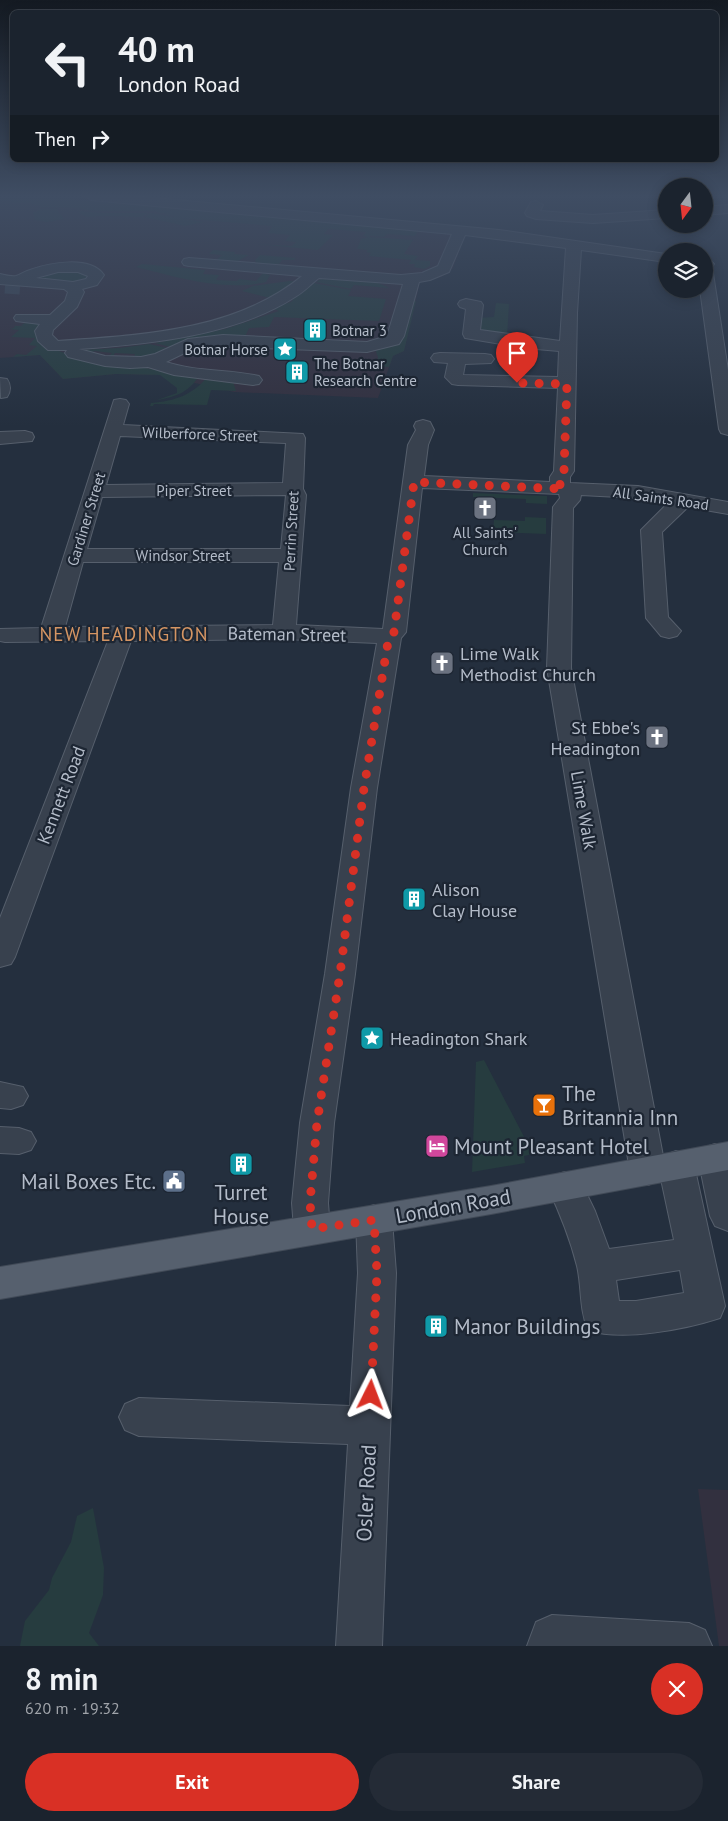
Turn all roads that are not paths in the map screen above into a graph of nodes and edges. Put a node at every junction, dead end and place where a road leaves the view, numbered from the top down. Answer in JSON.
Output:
{"nodes":[{"id":1,"x":33,"y":273,"type":"edge"},
{"id":2,"x":92,"y":273,"type":"edge"},
{"id":3,"x":307,"y":273,"type":"edge"},
{"id":4,"x":333,"y":273,"type":"edge"},
{"id":5,"x":437,"y":273,"type":"edge"},
{"id":6,"x":572,"y":273,"type":"edge"},
{"id":7,"x":321,"y":275,"type":"junction"},
{"id":8,"x":412,"y":280,"type":"junction"},
{"id":9,"x":7,"y":282,"type":"edge"},
{"id":10,"x":72,"y":287,"type":"junction"},
{"id":11,"x":709,"y":298,"type":"edge"},
{"id":12,"x":466,"y":304,"type":"dead end"},
{"id":13,"x":22,"y":318,"type":"tunnel mouth"},
{"id":14,"x":52,"y":320,"type":"junction"},
{"id":15,"x":54,"y":346,"type":"junction"},
{"id":16,"x":568,"y":347,"type":"junction"},
{"id":17,"x":438,"y":358,"type":"dead end"},
{"id":18,"x":458,"y":358,"type":"junction"},
{"id":19,"x":484,"y":359,"type":"dead end"},
{"id":20,"x":150,"y":361,"type":"junction"},
{"id":21,"x":252,"y":380,"type":"dead end"},
{"id":22,"x":567,"y":384,"type":"junction"},
{"id":23,"x":120,"y":404,"type":"dead end"},
{"id":24,"x":423,"y":426,"type":"dead end"},
{"id":25,"x":728,"y":429,"type":"edge"},
{"id":26,"x":112,"y":430,"type":"junction"},
{"id":27,"x":25,"y":437,"type":"dead end"},
{"id":28,"x":289,"y":437,"type":"joint"},
{"id":29,"x":0,"y":438,"type":"edge"},
{"id":30,"x":414,"y":482,"type":"junction"},
{"id":31,"x":293,"y":489,"type":"junction"},
{"id":32,"x":564,"y":489,"type":"junction"},
{"id":33,"x":94,"y":491,"type":"junction"},
{"id":34,"x":684,"y":500,"type":"junction"},
{"id":35,"x":728,"y":508,"type":"edge"},
{"id":36,"x":291,"y":554,"type":"junction"},
{"id":37,"x":75,"y":556,"type":"junction"},
{"id":38,"x":669,"y":631,"type":"dead end"},
{"id":39,"x":284,"y":632,"type":"junction"},
{"id":40,"x":51,"y":634,"type":"junction"},
{"id":41,"x":122,"y":634,"type":"junction"},
{"id":42,"x":5,"y":635,"type":"dead end"},
{"id":43,"x":390,"y":636,"type":"junction"},
{"id":44,"x":0,"y":956,"type":"edge"},
{"id":45,"x":722,"y":1157,"type":"edge"},
{"id":46,"x":662,"y":1168,"type":"junction"},
{"id":47,"x":565,"y":1186,"type":"junction"},
{"id":48,"x":728,"y":1216,"type":"edge"},
{"id":49,"x":374,"y":1220,"type":"junction"},
{"id":50,"x":312,"y":1229,"type":"junction"},
{"id":51,"x":695,"y":1252,"type":"junction"},
{"id":52,"x":596,"y":1267,"type":"junction"},
{"id":53,"x":0,"y":1282,"type":"edge"},
{"id":54,"x":139,"y":1418,"type":"dead end"},
{"id":55,"x":369,"y":1426,"type":"junction"},
{"id":56,"x":359,"y":1646,"type":"edge"},
{"id":57,"x":550,"y":1646,"type":"edge"},
{"id":58,"x":689,"y":1646,"type":"edge"}],
"edges":[{"from":1,"to":9,"type":"street"},
{"from":2,"to":10,"type":"street"},
{"from":3,"to":7,"type":"street"},
{"from":4,"to":7,"type":"street"},
{"from":5,"to":8,"type":"street"},
{"from":6,"to":16,"type":"street","name":"Lime Walk"},
{"from":7,"to":8,"type":"street"},
{"from":7,"to":15,"type":"street"},
{"from":8,"to":20,"type":"street"},
{"from":9,"to":10,"type":"street"},
{"from":10,"to":14,"type":"street"},
{"from":11,"to":25,"type":"street"},
{"from":12,"to":16,"type":"street"},
{"from":13,"to":14,"type":"street"},
{"from":14,"to":15,"type":"street"},
{"from":15,"to":20,"type":"street"},
{"from":16,"to":22,"type":"street","name":"Lime Walk"},
{"from":17,"to":18,"type":"street"},
{"from":18,"to":19,"type":"street"},
{"from":18,"to":22,"type":"street"},
{"from":20,"to":21,"type":"street"},
{"from":22,"to":32,"type":"street","name":"Lime Walk"},
{"from":23,"to":26,"type":"street","name":"Gardiner Street"},
{"from":24,"to":30,"type":"street"},
{"from":26,"to":28,"type":"street","name":"Wilberforce Street"},
{"from":26,"to":33,"type":"street","name":"Gardiner Street"},
{"from":27,"to":29,"type":"street"},
{"from":28,"to":31,"type":"street","name":"Perrin Street"},
{"from":30,"to":32,"type":"street","name":"All Saints Road"},
{"from":30,"to":43,"type":"street"},
{"from":31,"to":33,"type":"street","name":"Piper Street"},
{"from":31,"to":36,"type":"street","name":"Perrin Street"},
{"from":32,"to":34,"type":"street","name":"All Saints Road"},
{"from":32,"to":46,"type":"street","name":"Lime Walk"},
{"from":33,"to":37,"type":"street","name":"Gardiner Street"},
{"from":34,"to":35,"type":"street","name":"All Saints Road"},
{"from":34,"to":38,"type":"street"},
{"from":36,"to":37,"type":"street","name":"Windsor Street"},
{"from":36,"to":39,"type":"street","name":"Perrin Street"},
{"from":37,"to":40,"type":"street","name":"Gardiner Street"},
{"from":39,"to":41,"type":"street","name":"Bateman Street"},
{"from":39,"to":43,"type":"street","name":"Bateman Street"},
{"from":40,"to":41,"type":"street","name":"Bateman Street"},
{"from":40,"to":42,"type":"street","name":"Bateman Street"},
{"from":41,"to":44,"type":"street","name":"Kennett Road"},
{"from":43,"to":50,"type":"street"},
{"from":45,"to":46,"type":"main road","name":"London Road"},
{"from":45,"to":48,"type":"street"},
{"from":46,"to":47,"type":"main road","name":"London Road"},
{"from":46,"to":51,"type":"street"},
{"from":47,"to":49,"type":"main road","name":"London Road"},
{"from":47,"to":52,"type":"street"},
{"from":49,"to":50,"type":"main road","name":"London Road"},
{"from":49,"to":55,"type":"street","name":"Osler Road"},
{"from":50,"to":53,"type":"main road","name":"London Road"},
{"from":51,"to":52,"type":"street"},
{"from":51,"to":52,"type":"street"},
{"from":54,"to":55,"type":"street"},
{"from":55,"to":56,"type":"street","name":"Osler Road"},
{"from":57,"to":58,"type":"street"}]}
